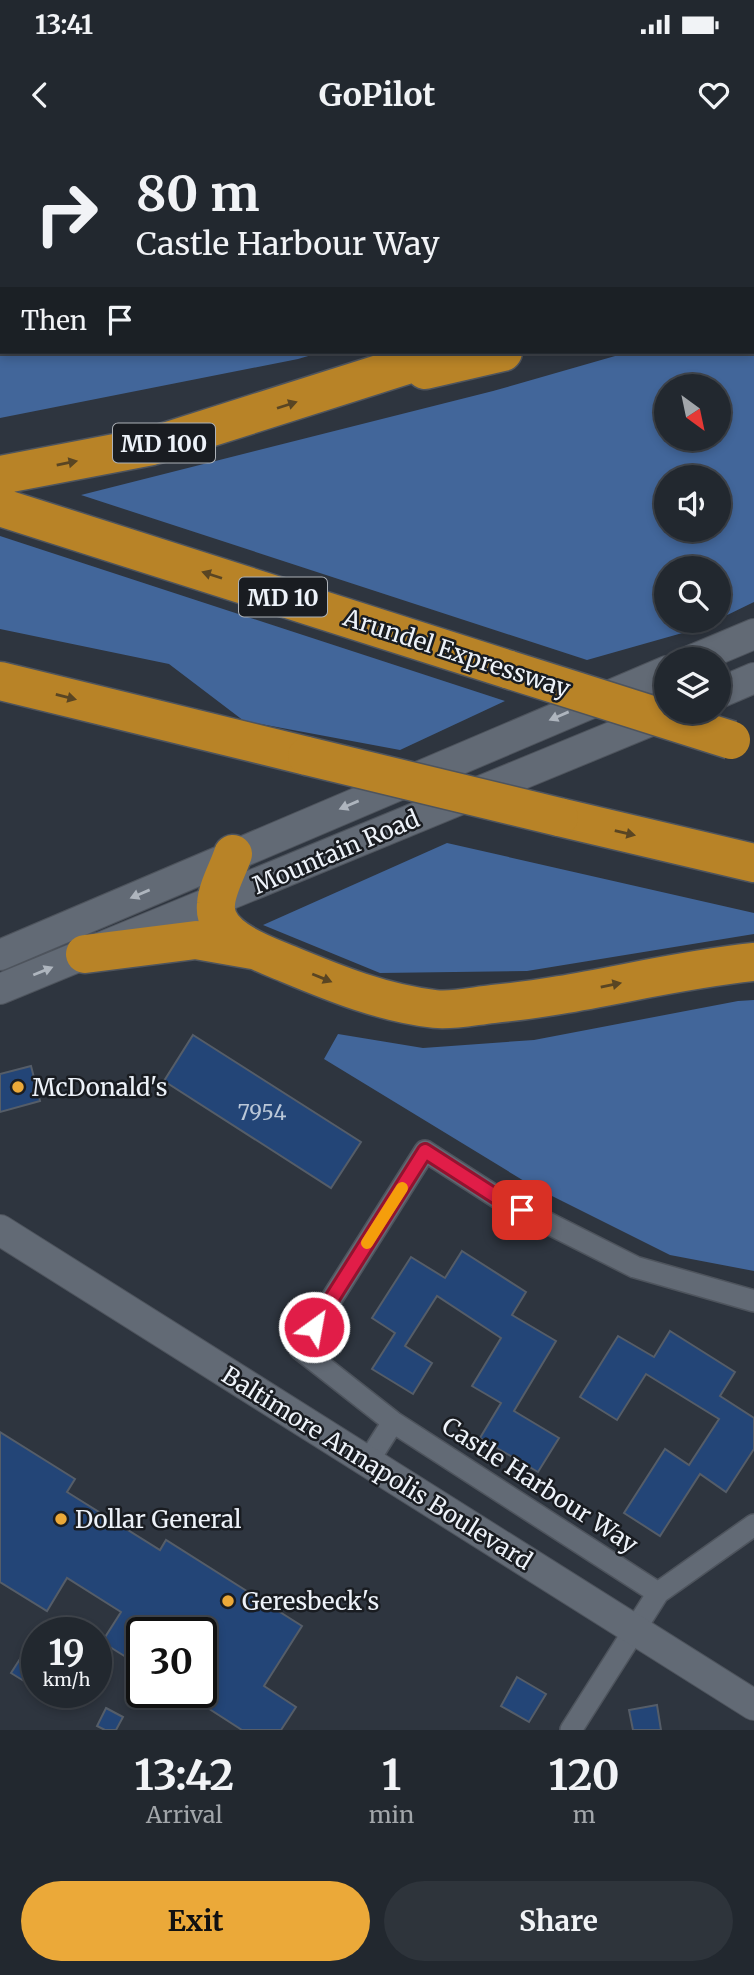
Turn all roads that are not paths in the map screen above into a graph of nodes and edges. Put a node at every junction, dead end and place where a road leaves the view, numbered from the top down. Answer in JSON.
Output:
{"nodes":[{"id":1,"x":442,"y":354,"type":"edge"},
{"id":2,"x":494,"y":354,"type":"edge"},
{"id":3,"x":324,"y":393,"type":"junction"},
{"id":4,"x":0,"y":475,"type":"edge"},
{"id":5,"x":0,"y":507,"type":"edge"},
{"id":6,"x":754,"y":634,"type":"edge"},
{"id":7,"x":723,"y":647,"type":"edge"},
{"id":8,"x":654,"y":676,"type":"edge"},
{"id":9,"x":754,"y":678,"type":"edge"},
{"id":10,"x":0,"y":681,"type":"edge"},
{"id":11,"x":731,"y":687,"type":"edge"},
{"id":12,"x":654,"y":720,"type":"edge"},
{"id":13,"x":742,"y":744,"type":"edge"},
{"id":14,"x":233,"y":854,"type":"junction"},
{"id":15,"x":754,"y":863,"type":"edge"},
{"id":16,"x":216,"y":902,"type":"junction"},
{"id":17,"x":259,"y":952,"type":"junction"},
{"id":18,"x":85,"y":954,"type":"junction"},
{"id":19,"x":0,"y":955,"type":"edge"},
{"id":20,"x":754,"y":962,"type":"edge"},
{"id":21,"x":0,"y":989,"type":"edge"},
{"id":22,"x":0,"y":1230,"type":"edge"},
{"id":23,"x":754,"y":1301,"type":"edge"},
{"id":24,"x":393,"y":1422,"type":"junction"},
{"id":25,"x":367,"y":1463,"type":"junction"},
{"id":26,"x":754,"y":1525,"type":"edge"},
{"id":27,"x":658,"y":1593,"type":"junction"},
{"id":28,"x":634,"y":1630,"type":"junction"},
{"id":29,"x":754,"y":1705,"type":"edge"},
{"id":30,"x":571,"y":1730,"type":"edge"}],
"edges":[{"from":1,"to":3,"type":"highway","number":"MD 100"},
{"from":2,"to":3,"type":"highway"},
{"from":4,"to":3,"type":"highway","number":"MD 100","one_way":true},
{"from":13,"to":5,"type":"highway","name":"Arundel Expressway","number":"MD 10","one_way":true,"bridge":true},
{"from":6,"to":7,"type":"main road"},
{"from":8,"to":14,"type":"main road","name":"Mountain Road","one_way":true},
{"from":9,"to":11,"type":"main road"},
{"from":10,"to":15,"type":"highway","one_way":true,"bridge":true},
{"from":12,"to":16,"type":"main road","name":"Mountain Road"},
{"from":14,"to":16,"type":"highway"},
{"from":14,"to":19,"type":"main road","name":"Mountain Road","one_way":true},
{"from":16,"to":17,"type":"highway"},
{"from":16,"to":18,"type":"main road","name":"Mountain Road"},
{"from":17,"to":18,"type":"highway"},
{"from":17,"to":20,"type":"highway","one_way":true},
{"from":21,"to":18,"type":"main road","name":"Mountain Road","one_way":true},
{"from":22,"to":25,"type":"main road","name":"Baltimore Annapolis Boulevard"},
{"from":23,"to":24,"type":"street","name":"Castle Harbour Way"},
{"from":24,"to":25,"type":"street"},
{"from":24,"to":27,"type":"street","name":"Castle Harbour Way"},
{"from":25,"to":28,"type":"main road","name":"Baltimore Annapolis Boulevard"},
{"from":26,"to":27,"type":"street"},
{"from":27,"to":28,"type":"street"},
{"from":28,"to":29,"type":"main road","name":"Baltimore Annapolis Boulevard"},
{"from":28,"to":30,"type":"street"}]}
